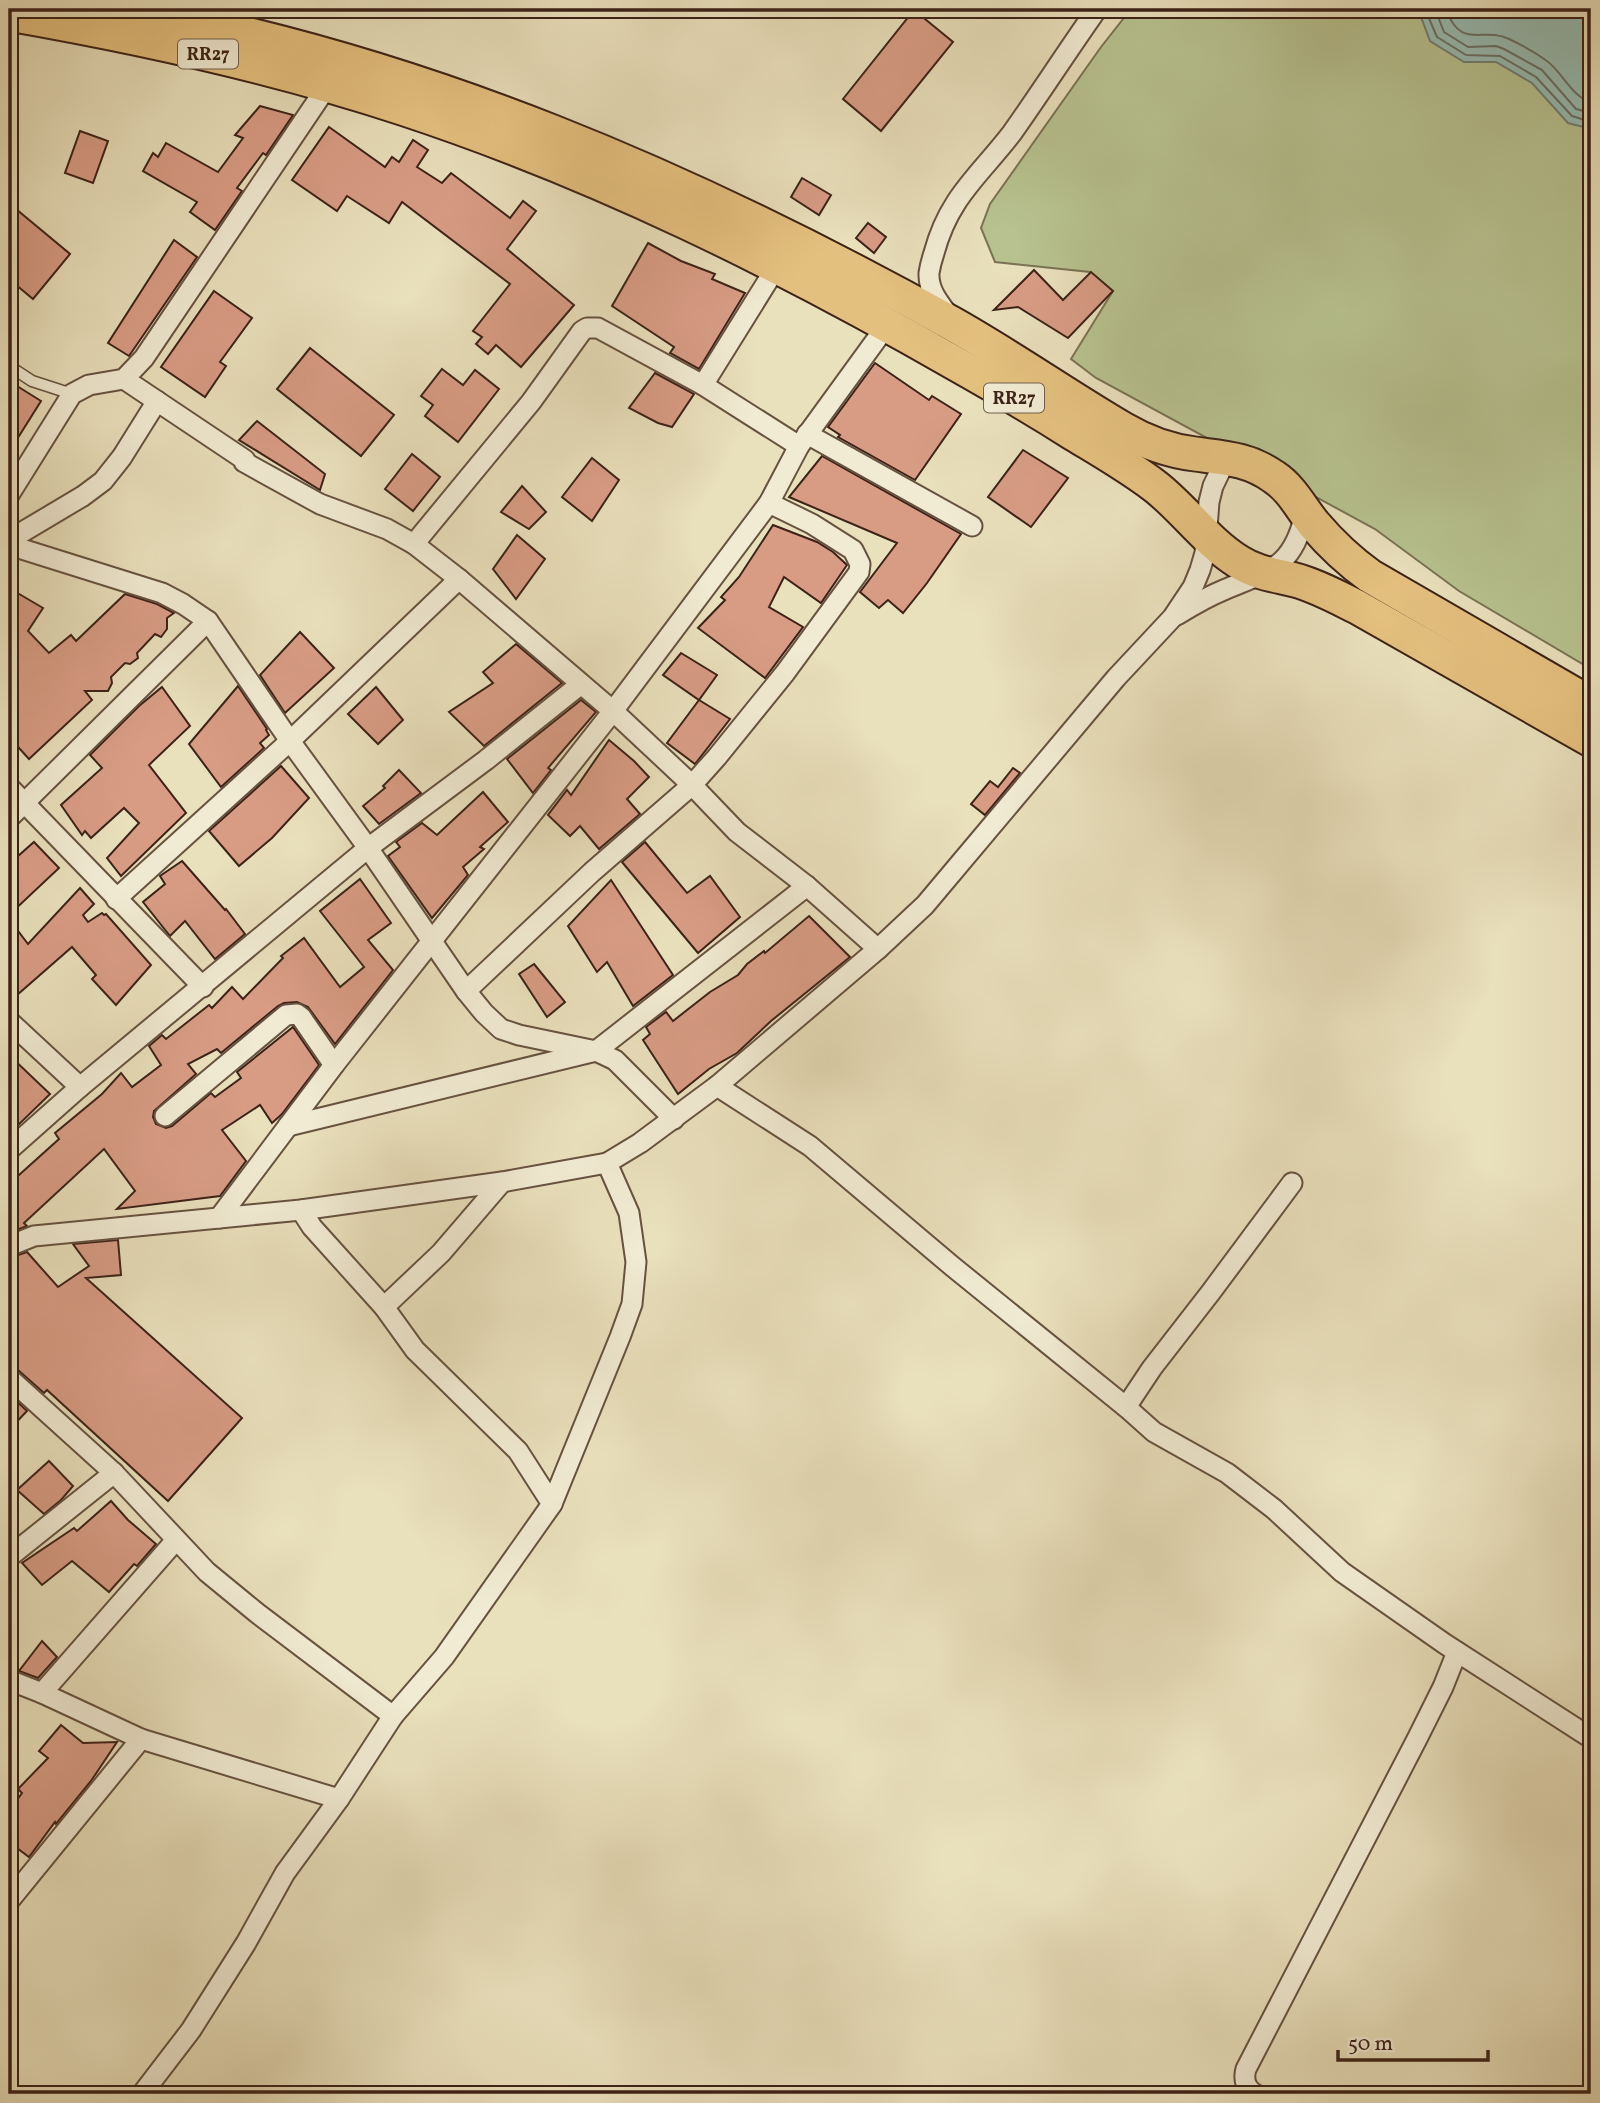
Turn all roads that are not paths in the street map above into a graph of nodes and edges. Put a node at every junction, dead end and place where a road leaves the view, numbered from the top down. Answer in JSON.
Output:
{"nodes":[{"id":1,"x":128,"y":9,"type":"edge"},
{"id":2,"x":1097,"y":9,"type":"edge"},
{"id":3,"x":9,"y":14,"type":"edge"},
{"id":4,"x":327,"y":85,"type":"junction"},
{"id":5,"x":777,"y":265,"type":"junction"},
{"id":6,"x":887,"y":325,"type":"junction"},
{"id":7,"x":956,"y":325,"type":"junction"},
{"id":8,"x":9,"y":366,"type":"edge"},
{"id":9,"x":124,"y":379,"type":"junction"},
{"id":10,"x":703,"y":385,"type":"junction"},
{"id":11,"x":72,"y":394,"type":"junction"},
{"id":12,"x":157,"y":401,"type":"junction"},
{"id":13,"x":803,"y":440,"type":"junction"},
{"id":14,"x":1227,"y":457,"type":"junction"},
{"id":15,"x":9,"y":495,"type":"edge"},
{"id":16,"x":769,"y":503,"type":"junction"},
{"id":17,"x":1306,"y":514,"type":"junction"},
{"id":18,"x":972,"y":526,"type":"dead end"},
{"id":19,"x":1207,"y":536,"type":"junction"},
{"id":20,"x":9,"y":543,"type":"edge"},
{"id":21,"x":414,"y":544,"type":"junction"},
{"id":22,"x":1265,"y":574,"type":"junction"},
{"id":23,"x":459,"y":579,"type":"junction"},
{"id":24,"x":1173,"y":617,"type":"junction"},
{"id":25,"x":208,"y":621,"type":"junction"},
{"id":26,"x":581,"y":684,"type":"junction"},
{"id":27,"x":1591,"y":704,"type":"edge"},
{"id":28,"x":613,"y":711,"type":"junction"},
{"id":29,"x":1591,"y":740,"type":"edge"},
{"id":30,"x":290,"y":741,"type":"junction"},
{"id":31,"x":692,"y":785,"type":"junction"},
{"id":32,"x":9,"y":787,"type":"edge"},
{"id":33,"x":23,"y":802,"type":"junction"},
{"id":34,"x":9,"y":818,"type":"edge"},
{"id":35,"x":368,"y":848,"type":"junction"},
{"id":36,"x":807,"y":886,"type":"junction"},
{"id":37,"x":116,"y":899,"type":"junction"},
{"id":38,"x":432,"y":941,"type":"junction"},
{"id":39,"x":878,"y":949,"type":"junction"},
{"id":40,"x":203,"y":987,"type":"junction"},
{"id":41,"x":466,"y":991,"type":"junction"},
{"id":42,"x":9,"y":1021,"type":"edge"},
{"id":43,"x":596,"y":1051,"type":"junction"},
{"id":44,"x":334,"y":1065,"type":"junction"},
{"id":45,"x":718,"y":1086,"type":"junction"},
{"id":46,"x":80,"y":1087,"type":"junction"},
{"id":47,"x":165,"y":1116,"type":"dead end"},
{"id":48,"x":674,"y":1119,"type":"junction"},
{"id":49,"x":288,"y":1126,"type":"junction"},
{"id":50,"x":9,"y":1150,"type":"edge"},
{"id":51,"x":607,"y":1163,"type":"junction"},
{"id":52,"x":502,"y":1182,"type":"junction"},
{"id":53,"x":1292,"y":1183,"type":"dead end"},
{"id":54,"x":301,"y":1210,"type":"junction"},
{"id":55,"x":219,"y":1219,"type":"junction"},
{"id":56,"x":9,"y":1246,"type":"edge"},
{"id":57,"x":384,"y":1307,"type":"junction"},
{"id":58,"x":9,"y":1378,"type":"edge"},
{"id":59,"x":1126,"y":1407,"type":"junction"},
{"id":60,"x":114,"y":1473,"type":"junction"},
{"id":61,"x":552,"y":1504,"type":"junction"},
{"id":62,"x":176,"y":1540,"type":"junction"},
{"id":63,"x":9,"y":1557,"type":"edge"},
{"id":64,"x":1457,"y":1652,"type":"junction"},
{"id":65,"x":9,"y":1680,"type":"edge"},
{"id":66,"x":42,"y":1693,"type":"junction"},
{"id":67,"x":393,"y":1716,"type":"junction"},
{"id":68,"x":1591,"y":1738,"type":"edge"},
{"id":69,"x":141,"y":1739,"type":"junction"},
{"id":70,"x":340,"y":1799,"type":"junction"},
{"id":71,"x":9,"y":1901,"type":"edge"},
{"id":72,"x":142,"y":2094,"type":"edge"},
{"id":73,"x":1255,"y":2094,"type":"edge"}],
"edges":[{"from":1,"to":7,"type":"highway","number":"RR27"},
{"from":2,"to":7,"type":"street"},
{"from":3,"to":4,"type":"highway","number":"RR27"},
{"from":4,"to":5,"type":"highway","number":"RR27"},
{"from":4,"to":9,"type":"street"},
{"from":5,"to":6,"type":"highway","number":"RR27"},
{"from":5,"to":10,"type":"street"},
{"from":6,"to":13,"type":"street"},
{"from":6,"to":19,"type":"highway","number":"RR27"},
{"from":7,"to":14,"type":"highway","number":"RR27"},
{"from":8,"to":11,"type":"lane"},
{"from":9,"to":11,"type":"street"},
{"from":9,"to":12,"type":"street"},
{"from":10,"to":13,"type":"street"},
{"from":10,"to":21,"type":"street"},
{"from":11,"to":15,"type":"street"},
{"from":12,"to":20,"type":"street"},
{"from":12,"to":21,"type":"street"},
{"from":13,"to":16,"type":"street"},
{"from":13,"to":18,"type":"street"},
{"from":14,"to":17,"type":"highway","number":"RR27"},
{"from":14,"to":19,"type":"street"},
{"from":16,"to":28,"type":"street"},
{"from":16,"to":31,"type":"street"},
{"from":17,"to":22,"type":"street"},
{"from":17,"to":27,"type":"highway","number":"RR27"},
{"from":19,"to":22,"type":"highway","number":"RR27"},
{"from":19,"to":24,"type":"street"},
{"from":20,"to":25,"type":"street"},
{"from":21,"to":23,"type":"street"},
{"from":22,"to":24,"type":"street"},
{"from":22,"to":29,"type":"highway","number":"RR27"},
{"from":23,"to":26,"type":"street"},
{"from":23,"to":30,"type":"street"},
{"from":24,"to":39,"type":"street"},
{"from":25,"to":30,"type":"street"},
{"from":25,"to":33,"type":"street"},
{"from":26,"to":28,"type":"street"},
{"from":26,"to":35,"type":"street"},
{"from":28,"to":31,"type":"street"},
{"from":28,"to":38,"type":"street"},
{"from":30,"to":35,"type":"street"},
{"from":30,"to":37,"type":"street"},
{"from":31,"to":36,"type":"street"},
{"from":31,"to":41,"type":"street"},
{"from":32,"to":33,"type":"street"},
{"from":33,"to":34,"type":"street"},
{"from":33,"to":37,"type":"street"},
{"from":35,"to":38,"type":"street"},
{"from":35,"to":40,"type":"street"},
{"from":36,"to":39,"type":"street"},
{"from":36,"to":43,"type":"street"},
{"from":37,"to":40,"type":"street"},
{"from":38,"to":41,"type":"street"},
{"from":38,"to":44,"type":"street"},
{"from":39,"to":45,"type":"street"},
{"from":40,"to":46,"type":"street"},
{"from":41,"to":43,"type":"street"},
{"from":42,"to":46,"type":"street"},
{"from":43,"to":48,"type":"street"},
{"from":43,"to":49,"type":"street"},
{"from":44,"to":47,"type":"street"},
{"from":44,"to":49,"type":"street"},
{"from":45,"to":48,"type":"street"},
{"from":45,"to":59,"type":"street"},
{"from":46,"to":50,"type":"street"},
{"from":48,"to":51,"type":"street"},
{"from":49,"to":55,"type":"street"},
{"from":51,"to":52,"type":"street"},
{"from":51,"to":61,"type":"street"},
{"from":52,"to":54,"type":"street"},
{"from":52,"to":57,"type":"street"},
{"from":53,"to":59,"type":"street"},
{"from":54,"to":55,"type":"street"},
{"from":54,"to":57,"type":"street"},
{"from":55,"to":56,"type":"street"},
{"from":57,"to":61,"type":"street"},
{"from":58,"to":60,"type":"street"},
{"from":59,"to":64,"type":"street"},
{"from":60,"to":62,"type":"street"},
{"from":60,"to":63,"type":"street"},
{"from":61,"to":67,"type":"street"},
{"from":62,"to":66,"type":"street"},
{"from":62,"to":67,"type":"street"},
{"from":64,"to":68,"type":"street"},
{"from":64,"to":73,"type":"street"},
{"from":65,"to":66,"type":"street"},
{"from":66,"to":69,"type":"street"},
{"from":67,"to":70,"type":"street"},
{"from":69,"to":70,"type":"street"},
{"from":69,"to":71,"type":"street"},
{"from":70,"to":72,"type":"street"}]}
